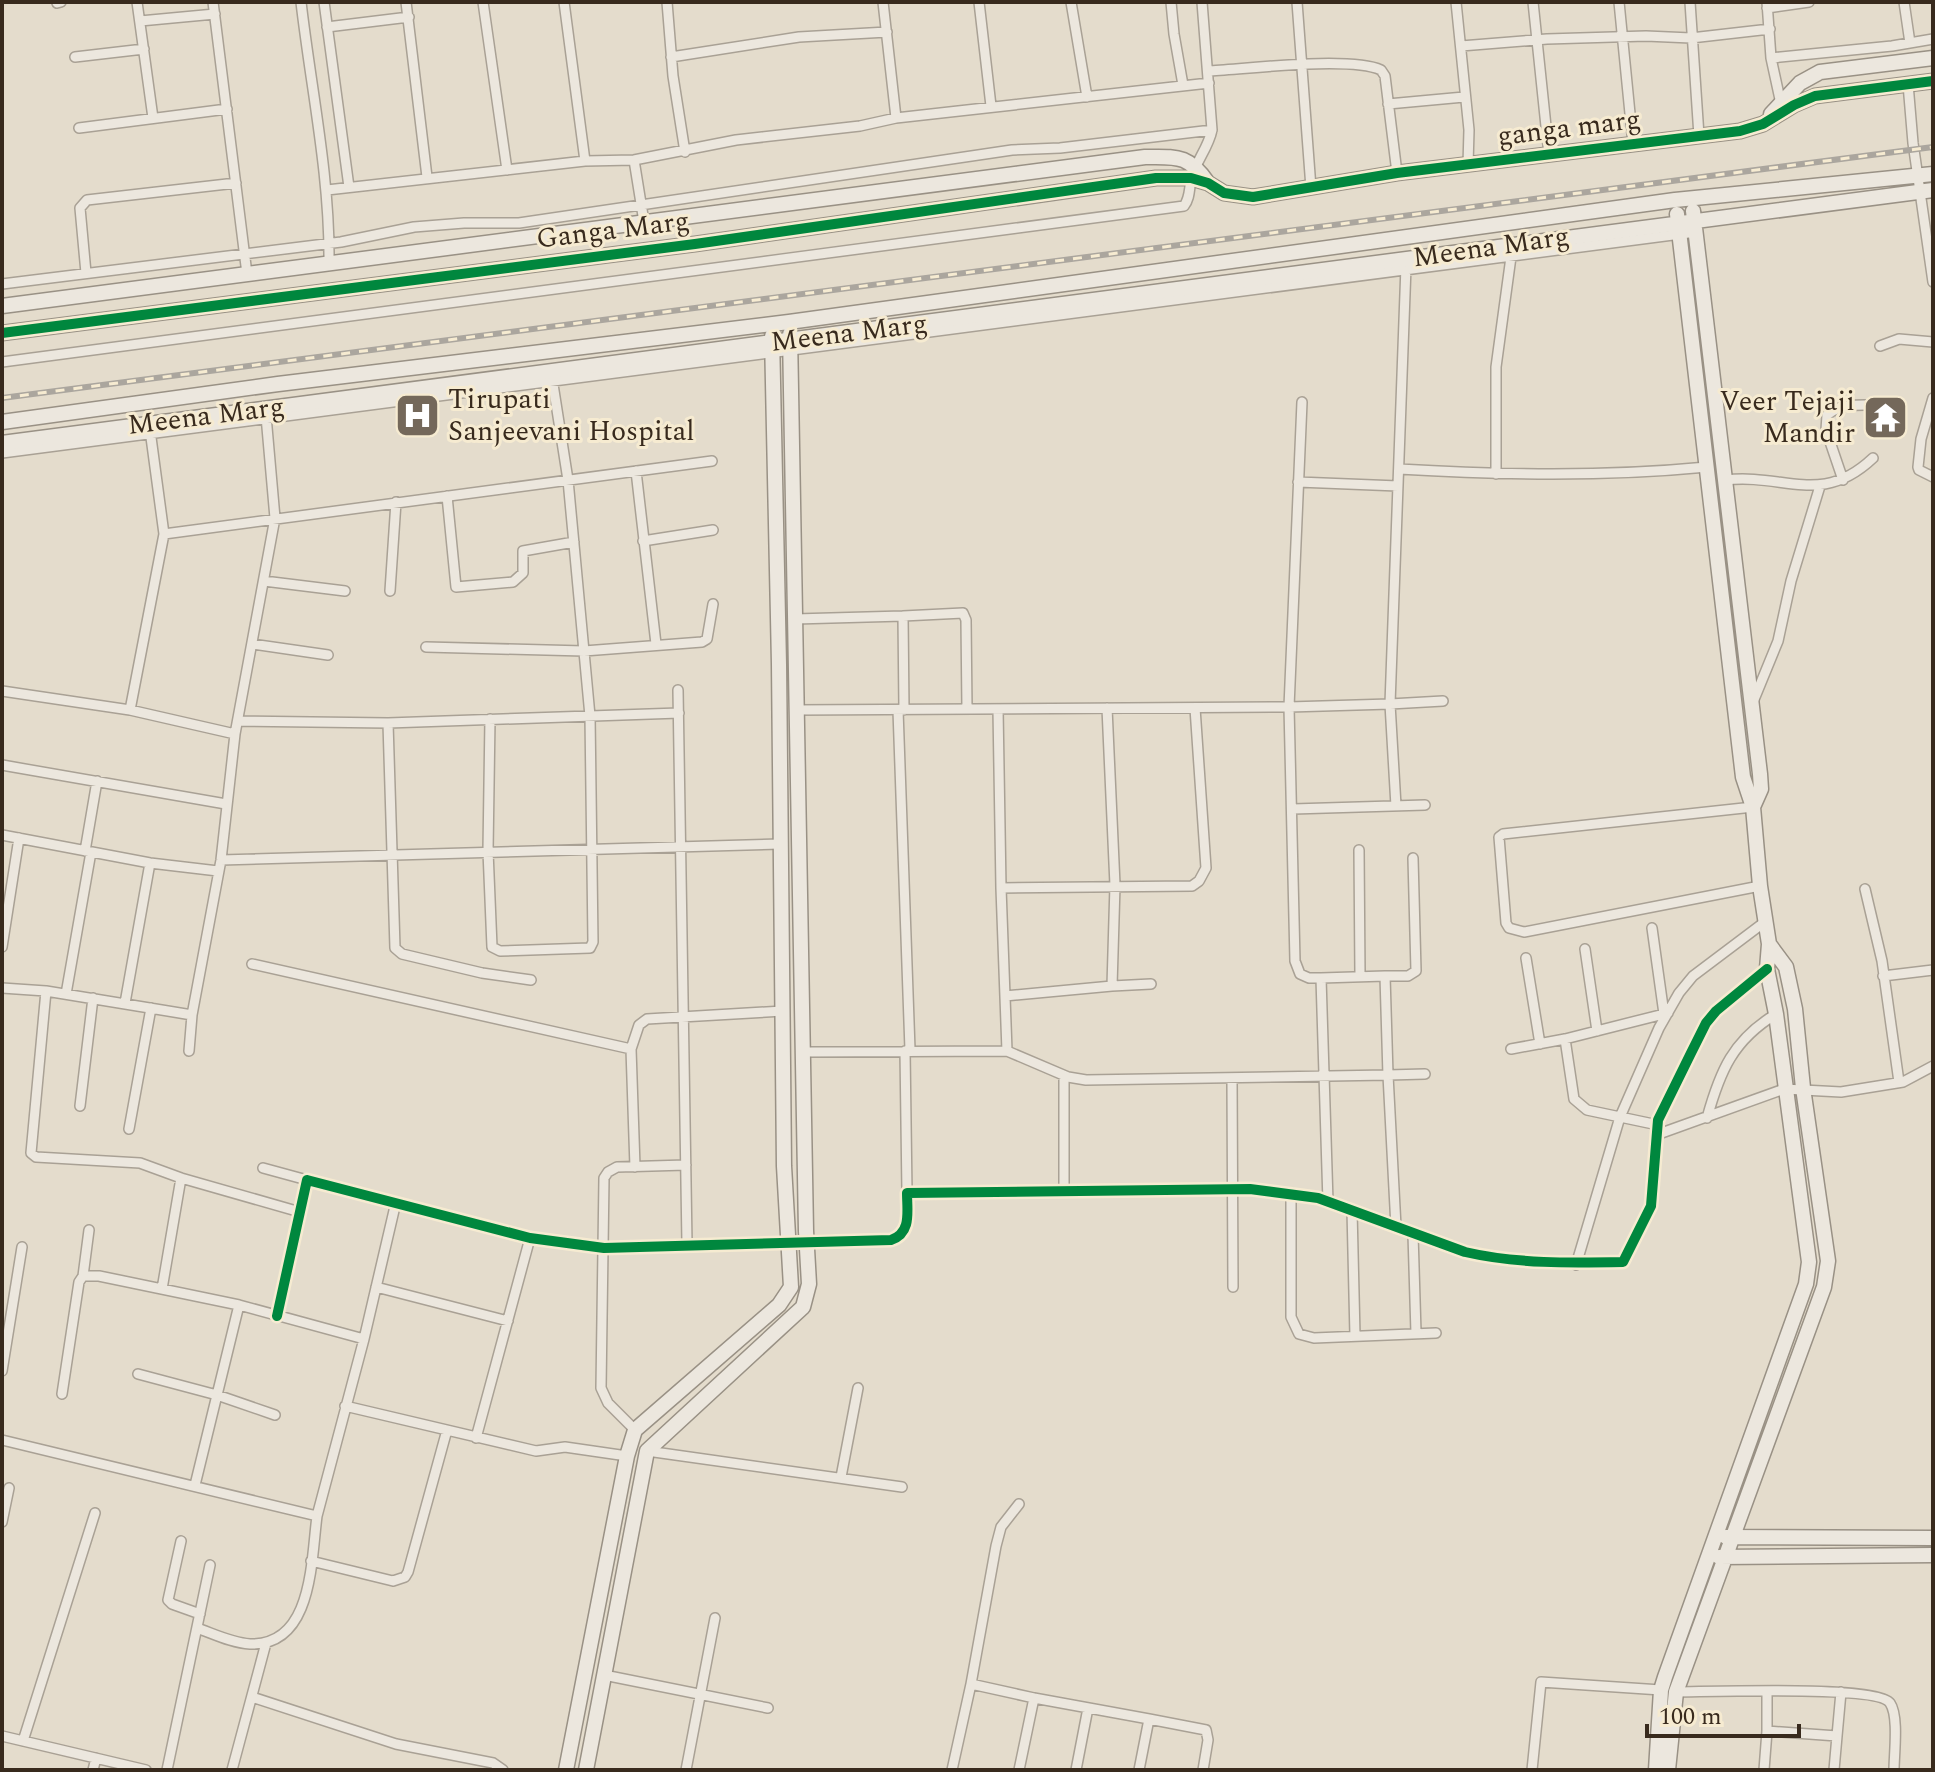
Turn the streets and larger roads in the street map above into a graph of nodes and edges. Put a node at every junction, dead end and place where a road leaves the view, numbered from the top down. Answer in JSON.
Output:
{"nodes":[{"id":1,"x":137,"y":2,"type":"edge"},
{"id":2,"x":213,"y":2,"type":"edge"},
{"id":3,"x":301,"y":2,"type":"edge"},
{"id":4,"x":324,"y":2,"type":"edge"},
{"id":5,"x":406,"y":2,"type":"edge"},
{"id":6,"x":483,"y":2,"type":"edge"},
{"id":7,"x":564,"y":2,"type":"edge"},
{"id":8,"x":667,"y":2,"type":"edge"},
{"id":9,"x":883,"y":2,"type":"edge"},
{"id":10,"x":979,"y":2,"type":"edge"},
{"id":11,"x":1071,"y":2,"type":"edge"},
{"id":12,"x":1171,"y":2,"type":"edge"},
{"id":13,"x":1202,"y":2,"type":"edge"},
{"id":14,"x":1297,"y":2,"type":"edge"},
{"id":15,"x":1456,"y":2,"type":"edge"},
{"id":16,"x":1533,"y":2,"type":"edge"},
{"id":17,"x":1619,"y":2,"type":"edge"},
{"id":18,"x":1690,"y":2,"type":"edge"},
{"id":19,"x":1809,"y":2,"type":"edge"},
{"id":20,"x":1904,"y":2,"type":"edge"},
{"id":21,"x":1797,"y":3,"type":"edge"},
{"id":22,"x":1767,"y":5,"type":"edge"},
{"id":23,"x":215,"y":14,"type":"junction"},
{"id":24,"x":409,"y":17,"type":"junction"},
{"id":25,"x":140,"y":21,"type":"junction"},
{"id":26,"x":327,"y":27,"type":"junction"},
{"id":27,"x":1770,"y":29,"type":"junction"},
{"id":28,"x":887,"y":32,"type":"junction"},
{"id":29,"x":1621,"y":37,"type":"junction"},
{"id":30,"x":1691,"y":38,"type":"junction"},
{"id":31,"x":1933,"y":39,"type":"edge"},
{"id":32,"x":1536,"y":40,"type":"junction"},
{"id":33,"x":1910,"y":43,"type":"junction"},
{"id":34,"x":1461,"y":46,"type":"junction"},
{"id":35,"x":144,"y":49,"type":"junction"},
{"id":36,"x":75,"y":57,"type":"dead end"},
{"id":37,"x":671,"y":57,"type":"junction"},
{"id":38,"x":1771,"y":58,"type":"junction"},
{"id":39,"x":1933,"y":58,"type":"edge"},
{"id":40,"x":1300,"y":65,"type":"junction"},
{"id":41,"x":1208,"y":71,"type":"junction"},
{"id":42,"x":1933,"y":81,"type":"edge"},
{"id":43,"x":1209,"y":83,"type":"junction"},
{"id":44,"x":1908,"y":84,"type":"junction"},
{"id":45,"x":1183,"y":85,"type":"junction"},
{"id":46,"x":1087,"y":97,"type":"junction"},
{"id":47,"x":1464,"y":97,"type":"junction"},
{"id":48,"x":1388,"y":104,"type":"junction"},
{"id":49,"x":991,"y":106,"type":"junction"},
{"id":50,"x":1782,"y":106,"type":"junction"},
{"id":51,"x":227,"y":109,"type":"junction"},
{"id":52,"x":153,"y":118,"type":"junction"},
{"id":53,"x":896,"y":118,"type":"junction"},
{"id":54,"x":79,"y":128,"type":"dead end"},
{"id":55,"x":1212,"y":130,"type":"junction"},
{"id":56,"x":1699,"y":136,"type":"junction"},
{"id":57,"x":1633,"y":144,"type":"junction"},
{"id":58,"x":685,"y":152,"type":"junction"},
{"id":59,"x":1549,"y":155,"type":"junction"},
{"id":60,"x":634,"y":160,"type":"junction"},
{"id":61,"x":585,"y":161,"type":"junction"},
{"id":62,"x":1468,"y":165,"type":"junction"},
{"id":63,"x":507,"y":170,"type":"junction"},
{"id":64,"x":1194,"y":172,"type":"junction"},
{"id":65,"x":1397,"y":173,"type":"junction"},
{"id":66,"x":427,"y":177,"type":"junction"},
{"id":67,"x":236,"y":183,"type":"junction"},
{"id":68,"x":1926,"y":183,"type":"edge"},
{"id":69,"x":349,"y":187,"type":"junction"},
{"id":70,"x":1311,"y":188,"type":"junction"},
{"id":71,"x":327,"y":190,"type":"junction"},
{"id":72,"x":1692,"y":199,"type":"junction"},
{"id":73,"x":1675,"y":200,"type":"junction"},
{"id":74,"x":641,"y":203,"type":"junction"},
{"id":75,"x":644,"y":222,"type":"junction"},
{"id":76,"x":1695,"y":226,"type":"junction"},
{"id":77,"x":1679,"y":228,"type":"junction"},
{"id":78,"x":1403,"y":237,"type":"junction"},
{"id":79,"x":329,"y":243,"type":"junction"},
{"id":80,"x":245,"y":255,"type":"junction"},
{"id":81,"x":1511,"y":257,"type":"junction"},
{"id":82,"x":329,"y":263,"type":"junction"},
{"id":83,"x":1406,"y":265,"type":"junction"},
{"id":84,"x":86,"y":273,"type":"junction"},
{"id":85,"x":247,"y":274,"type":"junction"},
{"id":86,"x":1933,"y":282,"type":"edge"},
{"id":87,"x":2,"y":284,"type":"edge"},
{"id":88,"x":2,"y":306,"type":"edge"},
{"id":89,"x":789,"y":322,"type":"junction"},
{"id":90,"x":771,"y":324,"type":"junction"},
{"id":91,"x":2,"y":333,"type":"edge"},
{"id":92,"x":1933,"y":342,"type":"edge"},
{"id":93,"x":791,"y":346,"type":"junction"},
{"id":94,"x":1880,"y":346,"type":"dead end"},
{"id":95,"x":773,"y":348,"type":"junction"},
{"id":96,"x":548,"y":352,"type":"junction"},
{"id":97,"x":2,"y":362,"type":"edge"},
{"id":98,"x":552,"y":377,"type":"junction"},
{"id":99,"x":263,"y":386,"type":"junction"},
{"id":100,"x":1933,"y":398,"type":"edge"},
{"id":101,"x":145,"y":402,"type":"junction"},
{"id":102,"x":1302,"y":402,"type":"dead end"},
{"id":103,"x":1898,"y":403,"type":"dead end"},
{"id":104,"x":266,"y":414,"type":"junction"},
{"id":105,"x":2,"y":422,"type":"edge"},
{"id":106,"x":150,"y":428,"type":"junction"},
{"id":107,"x":2,"y":443,"type":"edge"},
{"id":108,"x":2,"y":453,"type":"edge"},
{"id":109,"x":1873,"y":458,"type":"dead end"},
{"id":110,"x":712,"y":461,"type":"dead end"},
{"id":111,"x":1707,"y":467,"type":"junction"},
{"id":112,"x":1399,"y":469,"type":"junction"},
{"id":113,"x":636,"y":471,"type":"junction"},
{"id":114,"x":1496,"y":474,"type":"junction"},
{"id":115,"x":1933,"y":477,"type":"edge"},
{"id":116,"x":568,"y":480,"type":"junction"},
{"id":117,"x":1725,"y":480,"type":"junction"},
{"id":118,"x":1843,"y":480,"type":"junction"},
{"id":119,"x":1298,"y":482,"type":"junction"},
{"id":120,"x":1398,"y":486,"type":"junction"},
{"id":121,"x":1820,"y":486,"type":"junction"},
{"id":122,"x":447,"y":496,"type":"junction"},
{"id":123,"x":396,"y":502,"type":"junction"},
{"id":124,"x":275,"y":518,"type":"junction"},
{"id":125,"x":713,"y":530,"type":"dead end"},
{"id":126,"x":164,"y":534,"type":"junction"},
{"id":127,"x":643,"y":541,"type":"junction"},
{"id":128,"x":574,"y":542,"type":"junction"},
{"id":129,"x":264,"y":581,"type":"junction"},
{"id":130,"x":345,"y":591,"type":"dead end"},
{"id":131,"x":390,"y":591,"type":"dead end"},
{"id":132,"x":713,"y":604,"type":"dead end"},
{"id":133,"x":903,"y":616,"type":"junction"},
{"id":134,"x":795,"y":619,"type":"junction"},
{"id":135,"x":252,"y":644,"type":"junction"},
{"id":136,"x":656,"y":644,"type":"junction"},
{"id":137,"x":426,"y":647,"type":"dead end"},
{"id":138,"x":584,"y":651,"type":"junction"},
{"id":139,"x":328,"y":655,"type":"dead end"},
{"id":140,"x":678,"y":690,"type":"dead end"},
{"id":141,"x":2,"y":691,"type":"edge"},
{"id":142,"x":1443,"y":701,"type":"dead end"},
{"id":143,"x":1390,"y":704,"type":"junction"},
{"id":144,"x":1752,"y":705,"type":"junction"},
{"id":145,"x":1289,"y":707,"type":"junction"},
{"id":146,"x":1107,"y":708,"type":"junction"},
{"id":147,"x":1195,"y":708,"type":"junction"},
{"id":148,"x":967,"y":709,"type":"junction"},
{"id":149,"x":998,"y":709,"type":"junction"},
{"id":150,"x":130,"y":710,"type":"junction"},
{"id":151,"x":796,"y":710,"type":"junction"},
{"id":152,"x":901,"y":710,"type":"junction"},
{"id":153,"x":679,"y":713,"type":"junction"},
{"id":154,"x":590,"y":716,"type":"junction"},
{"id":155,"x":490,"y":719,"type":"junction"},
{"id":156,"x":238,"y":721,"type":"junction"},
{"id":157,"x":388,"y":723,"type":"junction"},
{"id":158,"x":235,"y":734,"type":"junction"},
{"id":159,"x":2,"y":765,"type":"edge"},
{"id":160,"x":97,"y":781,"type":"junction"},
{"id":161,"x":226,"y":804,"type":"junction"},
{"id":162,"x":1425,"y":805,"type":"dead end"},
{"id":163,"x":1396,"y":806,"type":"junction"},
{"id":164,"x":1753,"y":807,"type":"junction"},
{"id":165,"x":1293,"y":809,"type":"junction"},
{"id":166,"x":2,"y":835,"type":"edge"},
{"id":167,"x":19,"y":838,"type":"junction"},
{"id":168,"x":780,"y":844,"type":"junction"},
{"id":169,"x":682,"y":848,"type":"junction"},
{"id":170,"x":591,"y":850,"type":"junction"},
{"id":171,"x":1359,"y":850,"type":"dead end"},
{"id":172,"x":88,"y":851,"type":"junction"},
{"id":173,"x":488,"y":851,"type":"junction"},
{"id":174,"x":392,"y":853,"type":"junction"},
{"id":175,"x":1413,"y":858,"type":"dead end"},
{"id":176,"x":221,"y":860,"type":"junction"},
{"id":177,"x":150,"y":863,"type":"junction"},
{"id":178,"x":218,"y":871,"type":"junction"},
{"id":179,"x":1115,"y":885,"type":"junction"},
{"id":180,"x":1760,"y":886,"type":"junction"},
{"id":181,"x":1001,"y":888,"type":"junction"},
{"id":182,"x":1865,"y":889,"type":"dead end"},
{"id":183,"x":1766,"y":921,"type":"junction"},
{"id":184,"x":1652,"y":928,"type":"dead end"},
{"id":185,"x":1769,"y":944,"type":"junction"},
{"id":186,"x":2,"y":947,"type":"edge"},
{"id":187,"x":1585,"y":949,"type":"dead end"},
{"id":188,"x":1526,"y":958,"type":"dead end"},
{"id":189,"x":252,"y":964,"type":"dead end"},
{"id":190,"x":1767,"y":969,"type":"junction"},
{"id":191,"x":1933,"y":970,"type":"edge"},
{"id":192,"x":1360,"y":976,"type":"junction"},
{"id":193,"x":1385,"y":976,"type":"junction"},
{"id":194,"x":1883,"y":976,"type":"junction"},
{"id":195,"x":1321,"y":978,"type":"junction"},
{"id":196,"x":531,"y":980,"type":"dead end"},
{"id":197,"x":1151,"y":984,"type":"dead end"},
{"id":198,"x":1112,"y":986,"type":"junction"},
{"id":199,"x":2,"y":988,"type":"edge"},
{"id":200,"x":46,"y":991,"type":"junction"},
{"id":201,"x":66,"y":994,"type":"junction"},
{"id":202,"x":1005,"y":996,"type":"junction"},
{"id":203,"x":93,"y":998,"type":"junction"},
{"id":204,"x":125,"y":1003,"type":"junction"},
{"id":205,"x":151,"y":1008,"type":"junction"},
{"id":206,"x":783,"y":1011,"type":"junction"},
{"id":207,"x":1666,"y":1014,"type":"junction"},
{"id":208,"x":1776,"y":1014,"type":"junction"},
{"id":209,"x":192,"y":1015,"type":"junction"},
{"id":210,"x":684,"y":1015,"type":"junction"},
{"id":211,"x":1597,"y":1031,"type":"junction"},
{"id":212,"x":1565,"y":1039,"type":"junction"},
{"id":213,"x":1540,"y":1044,"type":"junction"},
{"id":214,"x":631,"y":1049,"type":"junction"},
{"id":215,"x":1511,"y":1049,"type":"dead end"},
{"id":216,"x":908,"y":1050,"type":"junction"},
{"id":217,"x":189,"y":1051,"type":"dead end"},
{"id":218,"x":1007,"y":1051,"type":"junction"},
{"id":219,"x":803,"y":1052,"type":"junction"},
{"id":220,"x":1933,"y":1066,"type":"edge"},
{"id":221,"x":1425,"y":1074,"type":"dead end"},
{"id":222,"x":1388,"y":1075,"type":"junction"},
{"id":223,"x":1064,"y":1076,"type":"junction"},
{"id":224,"x":1323,"y":1077,"type":"junction"},
{"id":225,"x":1232,"y":1079,"type":"junction"},
{"id":226,"x":1899,"y":1082,"type":"junction"},
{"id":227,"x":1803,"y":1088,"type":"junction"},
{"id":228,"x":1784,"y":1089,"type":"junction"},
{"id":229,"x":80,"y":1106,"type":"dead end"},
{"id":230,"x":1620,"y":1117,"type":"junction"},
{"id":231,"x":1707,"y":1118,"type":"junction"},
{"id":232,"x":129,"y":1129,"type":"dead end"},
{"id":233,"x":1657,"y":1130,"type":"junction"},
{"id":234,"x":686,"y":1165,"type":"junction"},
{"id":235,"x":635,"y":1167,"type":"junction"},
{"id":236,"x":263,"y":1168,"type":"dead end"},
{"id":237,"x":181,"y":1178,"type":"junction"},
{"id":238,"x":307,"y":1180,"type":"junction"},
{"id":239,"x":1233,"y":1189,"type":"junction"},
{"id":240,"x":1064,"y":1191,"type":"junction"},
{"id":241,"x":907,"y":1193,"type":"junction"},
{"id":242,"x":1291,"y":1193,"type":"junction"},
{"id":243,"x":396,"y":1202,"type":"junction"},
{"id":244,"x":1328,"y":1202,"type":"junction"},
{"id":245,"x":1352,"y":1210,"type":"junction"},
{"id":246,"x":300,"y":1212,"type":"junction"},
{"id":247,"x":1396,"y":1227,"type":"junction"},
{"id":248,"x":89,"y":1230,"type":"dead end"},
{"id":249,"x":1413,"y":1234,"type":"junction"},
{"id":250,"x":530,"y":1238,"type":"junction"},
{"id":251,"x":806,"y":1241,"type":"junction"},
{"id":252,"x":789,"y":1242,"type":"junction"},
{"id":253,"x":687,"y":1244,"type":"junction"},
{"id":254,"x":22,"y":1247,"type":"dead end"},
{"id":255,"x":604,"y":1248,"type":"junction"},
{"id":256,"x":1576,"y":1265,"type":"junction"},
{"id":257,"x":83,"y":1276,"type":"junction"},
{"id":258,"x":376,"y":1287,"type":"junction"},
{"id":259,"x":1233,"y":1287,"type":"dead end"},
{"id":260,"x":162,"y":1289,"type":"junction"},
{"id":261,"x":239,"y":1305,"type":"junction"},
{"id":262,"x":277,"y":1316,"type":"junction"},
{"id":263,"x":508,"y":1321,"type":"junction"},
{"id":264,"x":1416,"y":1333,"type":"junction"},
{"id":265,"x":1436,"y":1333,"type":"dead end"},
{"id":266,"x":1355,"y":1336,"type":"junction"},
{"id":267,"x":364,"y":1339,"type":"junction"},
{"id":268,"x":2,"y":1371,"type":"edge"},
{"id":269,"x":138,"y":1374,"type":"dead end"},
{"id":270,"x":858,"y":1388,"type":"dead end"},
{"id":271,"x":62,"y":1394,"type":"dead end"},
{"id":272,"x":217,"y":1395,"type":"junction"},
{"id":273,"x":345,"y":1406,"type":"junction"},
{"id":274,"x":275,"y":1415,"type":"dead end"},
{"id":275,"x":447,"y":1430,"type":"junction"},
{"id":276,"x":635,"y":1430,"type":"junction"},
{"id":277,"x":476,"y":1438,"type":"junction"},
{"id":278,"x":2,"y":1440,"type":"edge"},
{"id":279,"x":647,"y":1451,"type":"junction"},
{"id":280,"x":627,"y":1456,"type":"junction"},
{"id":281,"x":841,"y":1477,"type":"junction"},
{"id":282,"x":195,"y":1485,"type":"junction"},
{"id":283,"x":902,"y":1487,"type":"dead end"},
{"id":284,"x":9,"y":1488,"type":"dead end"},
{"id":285,"x":1019,"y":1504,"type":"dead end"},
{"id":286,"x":95,"y":1513,"type":"dead end"},
{"id":287,"x":317,"y":1516,"type":"junction"},
{"id":288,"x":2,"y":1522,"type":"edge"},
{"id":289,"x":1714,"y":1537,"type":"junction"},
{"id":290,"x":1733,"y":1537,"type":"junction"},
{"id":291,"x":1933,"y":1538,"type":"edge"},
{"id":292,"x":181,"y":1541,"type":"dead end"},
{"id":293,"x":1933,"y":1555,"type":"edge"},
{"id":294,"x":1726,"y":1556,"type":"junction"},
{"id":295,"x":1707,"y":1557,"type":"junction"},
{"id":296,"x":311,"y":1561,"type":"junction"},
{"id":297,"x":210,"y":1565,"type":"dead end"},
{"id":298,"x":200,"y":1614,"type":"junction"},
{"id":299,"x":715,"y":1618,"type":"dead end"},
{"id":300,"x":197,"y":1628,"type":"junction"},
{"id":301,"x":266,"y":1643,"type":"junction"},
{"id":302,"x":604,"y":1675,"type":"junction"},
{"id":303,"x":971,"y":1684,"type":"junction"},
{"id":304,"x":1669,"y":1691,"type":"junction"},
{"id":305,"x":1767,"y":1691,"type":"junction"},
{"id":306,"x":1841,"y":1692,"type":"junction"},
{"id":307,"x":700,"y":1695,"type":"junction"},
{"id":308,"x":252,"y":1697,"type":"junction"},
{"id":309,"x":1034,"y":1698,"type":"junction"},
{"id":310,"x":768,"y":1708,"type":"dead end"},
{"id":311,"x":1088,"y":1708,"type":"junction"},
{"id":312,"x":1149,"y":1719,"type":"junction"},
{"id":313,"x":1767,"y":1731,"type":"junction"},
{"id":314,"x":2,"y":1736,"type":"edge"},
{"id":315,"x":1837,"y":1736,"type":"junction"},
{"id":316,"x":23,"y":1741,"type":"junction"},
{"id":317,"x":96,"y":1758,"type":"junction"},
{"id":318,"x":93,"y":1770,"type":"edge"},
{"id":319,"x":146,"y":1770,"type":"edge"},
{"id":320,"x":167,"y":1770,"type":"edge"},
{"id":321,"x":232,"y":1770,"type":"edge"},
{"id":322,"x":503,"y":1770,"type":"edge"},
{"id":323,"x":566,"y":1770,"type":"edge"},
{"id":324,"x":586,"y":1770,"type":"edge"},
{"id":325,"x":686,"y":1770,"type":"edge"},
{"id":326,"x":952,"y":1770,"type":"edge"},
{"id":327,"x":1019,"y":1770,"type":"edge"},
{"id":328,"x":1076,"y":1770,"type":"edge"},
{"id":329,"x":1139,"y":1770,"type":"edge"},
{"id":330,"x":1203,"y":1770,"type":"edge"},
{"id":331,"x":1532,"y":1770,"type":"edge"},
{"id":332,"x":1656,"y":1770,"type":"edge"},
{"id":333,"x":1668,"y":1770,"type":"edge"},
{"id":334,"x":1764,"y":1770,"type":"edge"},
{"id":335,"x":1834,"y":1770,"type":"edge"},
{"id":336,"x":1894,"y":1770,"type":"edge"}],
"edges":[{"from":1,"to":25,"type":"street"},
{"from":2,"to":23,"type":"street"},
{"from":3,"to":71,"type":"street"},
{"from":4,"to":26,"type":"street"},
{"from":5,"to":24,"type":"street"},
{"from":6,"to":63,"type":"street"},
{"from":7,"to":61,"type":"street"},
{"from":8,"to":37,"type":"street"},
{"from":9,"to":28,"type":"street"},
{"from":10,"to":49,"type":"street"},
{"from":11,"to":46,"type":"street"},
{"from":12,"to":45,"type":"street"},
{"from":13,"to":41,"type":"street"},
{"from":14,"to":40,"type":"street"},
{"from":15,"to":34,"type":"street"},
{"from":16,"to":32,"type":"street"},
{"from":17,"to":29,"type":"street"},
{"from":18,"to":30,"type":"street"},
{"from":19,"to":21,"type":"street"},
{"from":20,"to":33,"type":"street"},
{"from":21,"to":22,"type":"street"},
{"from":22,"to":27,"type":"street"},
{"from":23,"to":25,"type":"street"},
{"from":23,"to":51,"type":"street"},
{"from":24,"to":26,"type":"street"},
{"from":24,"to":66,"type":"street"},
{"from":25,"to":35,"type":"street"},
{"from":26,"to":69,"type":"street"},
{"from":27,"to":30,"type":"street"},
{"from":27,"to":38,"type":"street"},
{"from":28,"to":37,"type":"street"},
{"from":28,"to":53,"type":"street"},
{"from":29,"to":30,"type":"street"},
{"from":29,"to":32,"type":"street"},
{"from":29,"to":57,"type":"street"},
{"from":30,"to":56,"type":"street"},
{"from":31,"to":33,"type":"street"},
{"from":32,"to":34,"type":"street"},
{"from":32,"to":59,"type":"street"},
{"from":33,"to":38,"type":"street"},
{"from":34,"to":47,"type":"street"},
{"from":35,"to":36,"type":"street"},
{"from":35,"to":52,"type":"street"},
{"from":37,"to":58,"type":"street"},
{"from":38,"to":50,"type":"street"},
{"from":39,"to":50,"type":"street","name":"ganga marg"},
{"from":40,"to":41,"type":"street"},
{"from":40,"to":48,"type":"street"},
{"from":40,"to":70,"type":"street"},
{"from":41,"to":43,"type":"street"},
{"from":42,"to":44,"type":"street"},
{"from":43,"to":45,"type":"street"},
{"from":43,"to":55,"type":"street"},
{"from":44,"to":50,"type":"street"},
{"from":44,"to":68,"type":"street"},
{"from":45,"to":46,"type":"street"},
{"from":46,"to":49,"type":"street"},
{"from":47,"to":48,"type":"street"},
{"from":47,"to":62,"type":"street"},
{"from":48,"to":65,"type":"street"},
{"from":49,"to":53,"type":"street"},
{"from":50,"to":56,"type":"street","name":"ganga marg"},
{"from":51,"to":52,"type":"street"},
{"from":51,"to":67,"type":"street"},
{"from":52,"to":54,"type":"street"},
{"from":53,"to":58,"type":"street"},
{"from":55,"to":64,"type":"street"},
{"from":55,"to":74,"type":"street"},
{"from":56,"to":57,"type":"street","name":"ganga marg"},
{"from":57,"to":59,"type":"street","name":"ganga marg"},
{"from":58,"to":60,"type":"street"},
{"from":59,"to":62,"type":"street","name":"ganga marg"},
{"from":60,"to":61,"type":"street"},
{"from":60,"to":74,"type":"street"},
{"from":61,"to":63,"type":"street"},
{"from":62,"to":65,"type":"street","name":"ganga marg"},
{"from":63,"to":66,"type":"street"},
{"from":64,"to":70,"type":"street","name":"ganga marg"},
{"from":64,"to":75,"type":"street","name":"Ganga Marg"},
{"from":64,"to":91,"type":"street","name":"Ganga Marg"},
{"from":64,"to":97,"type":"street"},
{"from":65,"to":70,"type":"street","name":"ganga marg"},
{"from":66,"to":69,"type":"street"},
{"from":67,"to":80,"type":"street"},
{"from":67,"to":84,"type":"street"},
{"from":68,"to":72,"type":"street","name":"Meena Marg"},
{"from":68,"to":76,"type":"street","name":"Meena Marg"},
{"from":68,"to":86,"type":"street"},
{"from":69,"to":71,"type":"street"},
{"from":71,"to":79,"type":"street"},
{"from":72,"to":73,"type":"street","name":"Meena Marg"},
{"from":72,"to":76,"type":"street"},
{"from":73,"to":77,"type":"street"},
{"from":73,"to":78,"type":"street","name":"Meena Marg"},
{"from":74,"to":75,"type":"street"},
{"from":74,"to":79,"type":"street"},
{"from":75,"to":82,"type":"street","name":"Ganga Marg"},
{"from":76,"to":77,"type":"street","name":"Meena Marg"},
{"from":76,"to":117,"type":"street"},
{"from":77,"to":81,"type":"street"},
{"from":77,"to":83,"type":"street","name":"Meena Marg"},
{"from":77,"to":111,"type":"street"},
{"from":78,"to":83,"type":"street"},
{"from":78,"to":89,"type":"street","name":"Meena Marg"},
{"from":79,"to":80,"type":"street"},
{"from":79,"to":82,"type":"street"},
{"from":80,"to":84,"type":"street"},
{"from":80,"to":85,"type":"street"},
{"from":81,"to":83,"type":"street"},
{"from":81,"to":114,"type":"street"},
{"from":82,"to":85,"type":"street","name":"Ganga Marg"},
{"from":83,"to":93,"type":"street","name":"Meena Marg"},
{"from":83,"to":112,"type":"street"},
{"from":84,"to":87,"type":"street"},
{"from":85,"to":88,"type":"street","name":"Ganga Marg"},
{"from":89,"to":90,"type":"street","name":"Meena Marg"},
{"from":89,"to":93,"type":"street"},
{"from":90,"to":95,"type":"street"},
{"from":90,"to":96,"type":"street","name":"Meena Marg"},
{"from":92,"to":94,"type":"street"},
{"from":93,"to":95,"type":"street","name":"Meena Marg"},
{"from":93,"to":134,"type":"street"},
{"from":95,"to":98,"type":"street","name":"Meena Marg"},
{"from":95,"to":168,"type":"street"},
{"from":96,"to":98,"type":"street"},
{"from":96,"to":99,"type":"street","name":"Meena Marg"},
{"from":98,"to":104,"type":"street","name":"Meena Marg"},
{"from":98,"to":116,"type":"street"},
{"from":99,"to":101,"type":"street","name":"Meena Marg"},
{"from":99,"to":104,"type":"street"},
{"from":100,"to":115,"type":"street"},
{"from":101,"to":105,"type":"street","name":"Meena Marg"},
{"from":101,"to":106,"type":"street"},
{"from":102,"to":119,"type":"street"},
{"from":103,"to":118,"type":"street"},
{"from":104,"to":106,"type":"street","name":"Meena Marg"},
{"from":104,"to":124,"type":"street"},
{"from":106,"to":107,"type":"street","name":"Meena Marg"},
{"from":106,"to":108,"type":"street"},
{"from":106,"to":126,"type":"street"},
{"from":109,"to":118,"type":"street"},
{"from":110,"to":113,"type":"street"},
{"from":111,"to":114,"type":"street"},
{"from":111,"to":164,"type":"street"},
{"from":112,"to":114,"type":"street"},
{"from":112,"to":120,"type":"street"},
{"from":113,"to":116,"type":"street"},
{"from":113,"to":127,"type":"street"},
{"from":116,"to":122,"type":"street"},
{"from":116,"to":128,"type":"street"},
{"from":117,"to":121,"type":"street"},
{"from":117,"to":144,"type":"street"},
{"from":118,"to":121,"type":"street"},
{"from":119,"to":120,"type":"street"},
{"from":119,"to":145,"type":"street"},
{"from":120,"to":143,"type":"street"},
{"from":121,"to":144,"type":"street"},
{"from":122,"to":123,"type":"street"},
{"from":122,"to":128,"type":"street"},
{"from":123,"to":124,"type":"street"},
{"from":123,"to":131,"type":"street"},
{"from":124,"to":126,"type":"street"},
{"from":124,"to":129,"type":"street"},
{"from":125,"to":127,"type":"street"},
{"from":126,"to":150,"type":"street"},
{"from":127,"to":136,"type":"street"},
{"from":128,"to":138,"type":"street"},
{"from":129,"to":130,"type":"street"},
{"from":129,"to":135,"type":"street"},
{"from":132,"to":136,"type":"street"},
{"from":133,"to":134,"type":"street"},
{"from":133,"to":148,"type":"street"},
{"from":133,"to":152,"type":"street"},
{"from":134,"to":151,"type":"street"},
{"from":135,"to":139,"type":"street"},
{"from":135,"to":156,"type":"street"},
{"from":136,"to":138,"type":"street"},
{"from":137,"to":138,"type":"street"},
{"from":138,"to":154,"type":"street"},
{"from":140,"to":153,"type":"street"},
{"from":141,"to":150,"type":"street"},
{"from":142,"to":143,"type":"street"},
{"from":143,"to":145,"type":"street"},
{"from":143,"to":163,"type":"street"},
{"from":144,"to":164,"type":"street"},
{"from":145,"to":147,"type":"street"},
{"from":145,"to":165,"type":"street"},
{"from":146,"to":147,"type":"street"},
{"from":146,"to":149,"type":"street"},
{"from":146,"to":179,"type":"street"},
{"from":147,"to":179,"type":"street"},
{"from":148,"to":149,"type":"street"},
{"from":148,"to":152,"type":"street"},
{"from":149,"to":181,"type":"street"},
{"from":150,"to":158,"type":"street"},
{"from":151,"to":152,"type":"street"},
{"from":151,"to":219,"type":"street"},
{"from":152,"to":216,"type":"street"},
{"from":153,"to":154,"type":"street"},
{"from":153,"to":169,"type":"street"},
{"from":154,"to":155,"type":"street"},
{"from":154,"to":170,"type":"street"},
{"from":155,"to":157,"type":"street"},
{"from":155,"to":173,"type":"street"},
{"from":156,"to":157,"type":"street"},
{"from":156,"to":158,"type":"street"},
{"from":157,"to":174,"type":"street"},
{"from":158,"to":161,"type":"street"},
{"from":159,"to":160,"type":"street"},
{"from":160,"to":161,"type":"street"},
{"from":160,"to":172,"type":"street"},
{"from":161,"to":176,"type":"street"},
{"from":162,"to":163,"type":"street"},
{"from":163,"to":165,"type":"street"},
{"from":164,"to":180,"type":"street"},
{"from":164,"to":180,"type":"street"},
{"from":165,"to":195,"type":"street"},
{"from":166,"to":167,"type":"street"},
{"from":167,"to":172,"type":"street"},
{"from":167,"to":186,"type":"street"},
{"from":168,"to":169,"type":"street"},
{"from":168,"to":206,"type":"street"},
{"from":169,"to":170,"type":"street"},
{"from":169,"to":210,"type":"street"},
{"from":170,"to":173,"type":"street"},
{"from":170,"to":173,"type":"street"},
{"from":171,"to":192,"type":"street"},
{"from":172,"to":177,"type":"street"},
{"from":172,"to":201,"type":"street"},
{"from":173,"to":174,"type":"street"},
{"from":174,"to":176,"type":"street"},
{"from":174,"to":196,"type":"street"},
{"from":175,"to":193,"type":"street"},
{"from":176,"to":178,"type":"street"},
{"from":177,"to":178,"type":"street"},
{"from":177,"to":204,"type":"street"},
{"from":178,"to":209,"type":"street"},
{"from":179,"to":181,"type":"street"},
{"from":179,"to":198,"type":"street"},
{"from":180,"to":183,"type":"street"},
{"from":181,"to":202,"type":"street"},
{"from":182,"to":194,"type":"street"},
{"from":183,"to":185,"type":"street"},
{"from":183,"to":207,"type":"street"},
{"from":184,"to":207,"type":"street"},
{"from":185,"to":190,"type":"street"},
{"from":185,"to":227,"type":"street"},
{"from":187,"to":211,"type":"street"},
{"from":188,"to":213,"type":"street"},
{"from":189,"to":214,"type":"street"},
{"from":190,"to":208,"type":"street"},
{"from":190,"to":233,"type":"street"},
{"from":191,"to":194,"type":"street"},
{"from":192,"to":193,"type":"street"},
{"from":192,"to":195,"type":"street"},
{"from":193,"to":222,"type":"street"},
{"from":194,"to":226,"type":"street"},
{"from":195,"to":224,"type":"street"},
{"from":197,"to":198,"type":"street"},
{"from":198,"to":202,"type":"street"},
{"from":199,"to":200,"type":"street"},
{"from":200,"to":201,"type":"street"},
{"from":200,"to":237,"type":"street"},
{"from":201,"to":203,"type":"street"},
{"from":202,"to":218,"type":"street"},
{"from":203,"to":204,"type":"street"},
{"from":203,"to":229,"type":"street"},
{"from":204,"to":205,"type":"street"},
{"from":205,"to":209,"type":"street"},
{"from":205,"to":232,"type":"street"},
{"from":206,"to":210,"type":"street"},
{"from":206,"to":252,"type":"street"},
{"from":207,"to":211,"type":"street"},
{"from":207,"to":230,"type":"street"},
{"from":208,"to":228,"type":"street"},
{"from":208,"to":231,"type":"street"},
{"from":209,"to":217,"type":"street"},
{"from":210,"to":214,"type":"street"},
{"from":210,"to":234,"type":"street"},
{"from":211,"to":212,"type":"street"},
{"from":212,"to":213,"type":"street"},
{"from":212,"to":230,"type":"street"},
{"from":213,"to":215,"type":"street"},
{"from":214,"to":235,"type":"street"},
{"from":216,"to":218,"type":"street"},
{"from":216,"to":219,"type":"street"},
{"from":216,"to":241,"type":"street"},
{"from":218,"to":223,"type":"street"},
{"from":219,"to":251,"type":"street"},
{"from":220,"to":226,"type":"street"},
{"from":221,"to":222,"type":"street"},
{"from":222,"to":224,"type":"street"},
{"from":222,"to":247,"type":"street"},
{"from":223,"to":225,"type":"street"},
{"from":223,"to":240,"type":"street"},
{"from":224,"to":225,"type":"street"},
{"from":224,"to":244,"type":"street"},
{"from":225,"to":239,"type":"street"},
{"from":226,"to":227,"type":"street"},
{"from":227,"to":228,"type":"street"},
{"from":227,"to":290,"type":"street"},
{"from":228,"to":231,"type":"street"},
{"from":228,"to":289,"type":"street"},
{"from":230,"to":233,"type":"street"},
{"from":230,"to":256,"type":"street"},
{"from":231,"to":233,"type":"street"},
{"from":233,"to":256,"type":"street"},
{"from":234,"to":235,"type":"street"},
{"from":234,"to":253,"type":"street"},
{"from":235,"to":255,"type":"street"},
{"from":236,"to":238,"type":"street"},
{"from":237,"to":246,"type":"street"},
{"from":237,"to":260,"type":"street"},
{"from":238,"to":243,"type":"street"},
{"from":238,"to":246,"type":"street"},
{"from":239,"to":240,"type":"street"},
{"from":239,"to":242,"type":"street"},
{"from":239,"to":259,"type":"street"},
{"from":240,"to":241,"type":"street"},
{"from":241,"to":251,"type":"street"},
{"from":242,"to":244,"type":"street"},
{"from":242,"to":266,"type":"street"},
{"from":243,"to":250,"type":"street"},
{"from":243,"to":258,"type":"street"},
{"from":244,"to":245,"type":"street"},
{"from":245,"to":247,"type":"street"},
{"from":245,"to":266,"type":"street"},
{"from":246,"to":262,"type":"street"},
{"from":247,"to":249,"type":"street"},
{"from":248,"to":257,"type":"street"},
{"from":249,"to":256,"type":"street"},
{"from":249,"to":264,"type":"street"},
{"from":250,"to":255,"type":"street"},
{"from":250,"to":263,"type":"street"},
{"from":251,"to":252,"type":"street"},
{"from":251,"to":279,"type":"street"},
{"from":252,"to":253,"type":"street"},
{"from":252,"to":276,"type":"street"},
{"from":253,"to":255,"type":"street"},
{"from":254,"to":268,"type":"street"},
{"from":255,"to":276,"type":"street"},
{"from":257,"to":260,"type":"street"},
{"from":257,"to":271,"type":"street"},
{"from":258,"to":263,"type":"street"},
{"from":258,"to":267,"type":"street"},
{"from":260,"to":261,"type":"street"},
{"from":261,"to":262,"type":"street"},
{"from":261,"to":272,"type":"street"},
{"from":262,"to":267,"type":"street"},
{"from":263,"to":277,"type":"street"},
{"from":264,"to":265,"type":"street"},
{"from":264,"to":266,"type":"street"},
{"from":267,"to":273,"type":"street"},
{"from":269,"to":272,"type":"street"},
{"from":270,"to":281,"type":"street"},
{"from":272,"to":274,"type":"street"},
{"from":272,"to":282,"type":"street"},
{"from":273,"to":275,"type":"street"},
{"from":273,"to":287,"type":"street"},
{"from":275,"to":277,"type":"street"},
{"from":275,"to":296,"type":"street"},
{"from":276,"to":280,"type":"street"},
{"from":277,"to":280,"type":"street"},
{"from":278,"to":282,"type":"street"},
{"from":279,"to":281,"type":"street"},
{"from":279,"to":302,"type":"street"},
{"from":280,"to":323,"type":"street"},
{"from":281,"to":283,"type":"street"},
{"from":282,"to":287,"type":"street"},
{"from":284,"to":288,"type":"street"},
{"from":285,"to":303,"type":"street"},
{"from":286,"to":316,"type":"street"},
{"from":287,"to":296,"type":"street"},
{"from":289,"to":290,"type":"street"},
{"from":289,"to":295,"type":"street"},
{"from":290,"to":291,"type":"street"},
{"from":290,"to":294,"type":"street"},
{"from":292,"to":298,"type":"street"},
{"from":293,"to":294,"type":"street"},
{"from":294,"to":295,"type":"street"},
{"from":294,"to":304,"type":"street"},
{"from":295,"to":304,"type":"street"},
{"from":296,"to":301,"type":"street"},
{"from":297,"to":298,"type":"street"},
{"from":298,"to":300,"type":"street"},
{"from":299,"to":307,"type":"street"},
{"from":300,"to":301,"type":"street"},
{"from":300,"to":320,"type":"street"},
{"from":301,"to":308,"type":"street"},
{"from":302,"to":307,"type":"street"},
{"from":302,"to":324,"type":"street"},
{"from":303,"to":309,"type":"street"},
{"from":303,"to":326,"type":"street"},
{"from":304,"to":305,"type":"street"},
{"from":304,"to":331,"type":"street"},
{"from":304,"to":332,"type":"street"},
{"from":304,"to":333,"type":"street"},
{"from":305,"to":306,"type":"street"},
{"from":305,"to":313,"type":"street"},
{"from":306,"to":315,"type":"street"},
{"from":306,"to":336,"type":"street"},
{"from":307,"to":310,"type":"street"},
{"from":307,"to":325,"type":"street"},
{"from":308,"to":321,"type":"street"},
{"from":308,"to":322,"type":"street"},
{"from":309,"to":311,"type":"street"},
{"from":309,"to":327,"type":"street"},
{"from":311,"to":312,"type":"street"},
{"from":311,"to":328,"type":"street"},
{"from":312,"to":329,"type":"street"},
{"from":312,"to":330,"type":"street"},
{"from":313,"to":315,"type":"street"},
{"from":313,"to":334,"type":"street"},
{"from":314,"to":316,"type":"street"},
{"from":315,"to":335,"type":"street"},
{"from":316,"to":317,"type":"street"},
{"from":317,"to":318,"type":"street"},
{"from":317,"to":319,"type":"street"}]}
